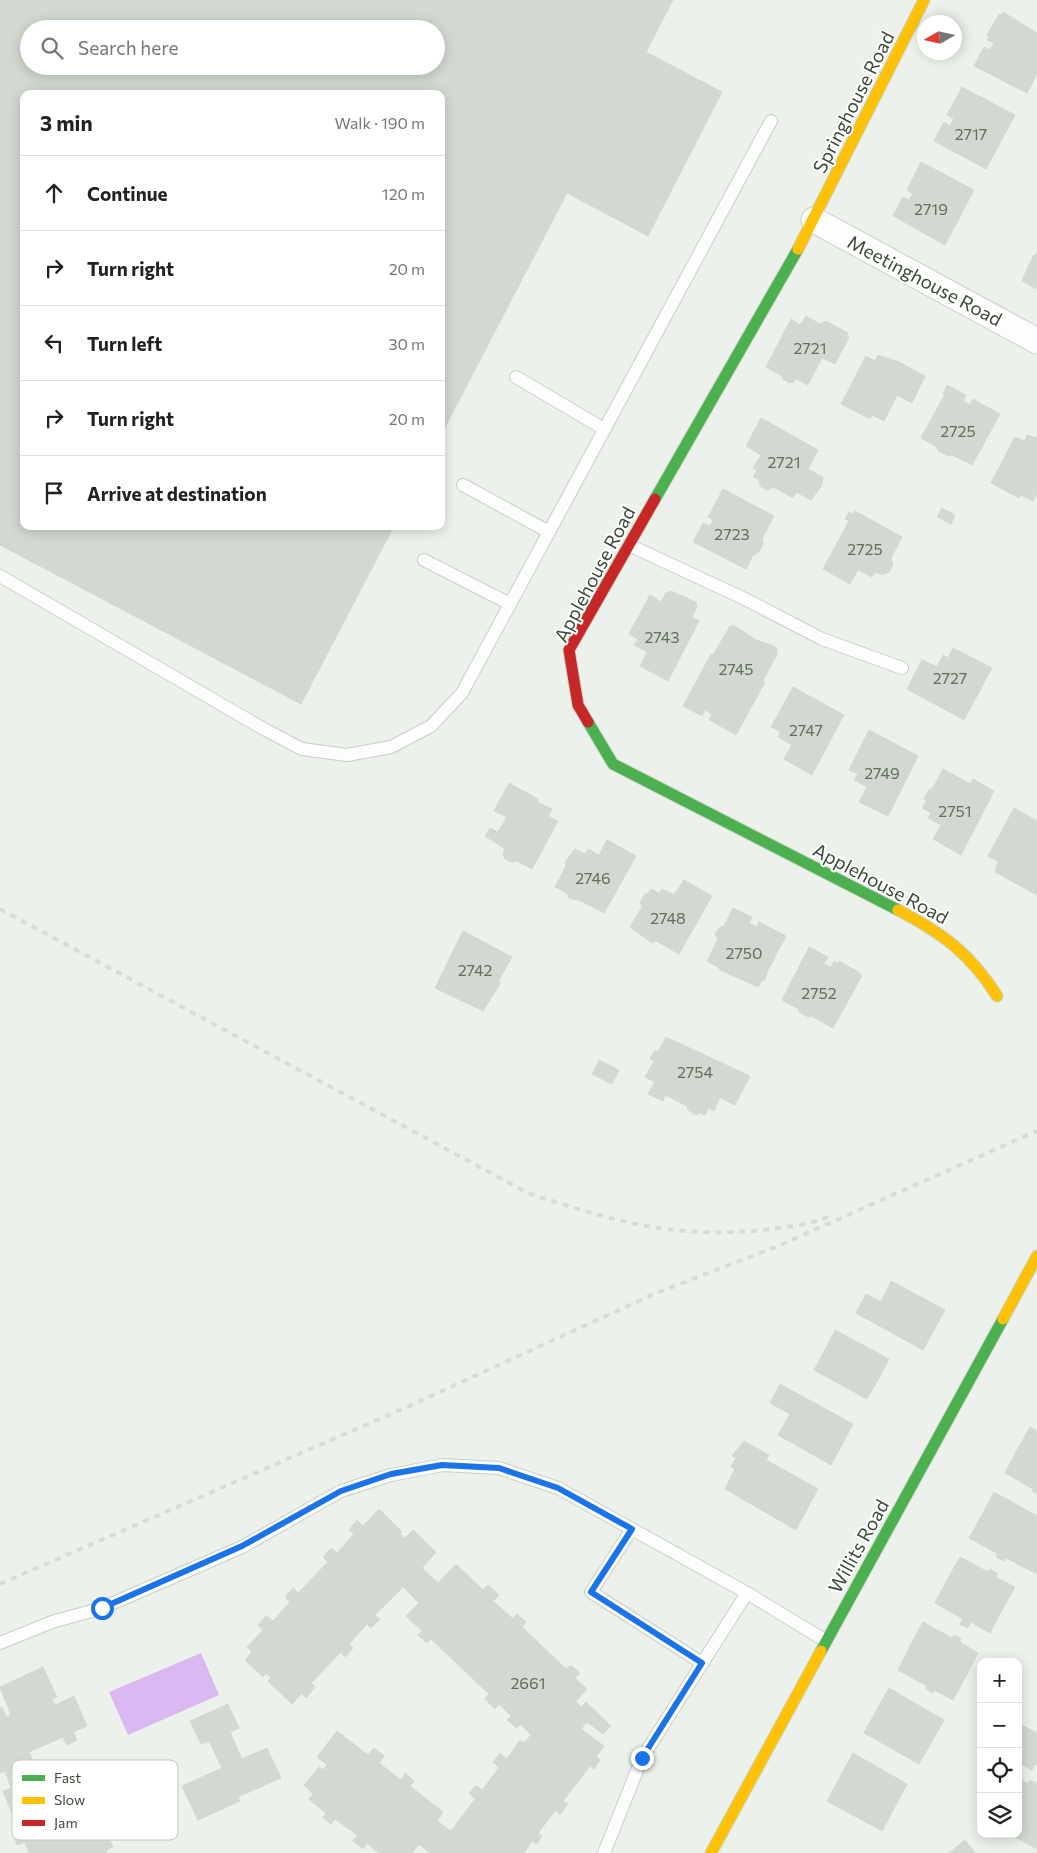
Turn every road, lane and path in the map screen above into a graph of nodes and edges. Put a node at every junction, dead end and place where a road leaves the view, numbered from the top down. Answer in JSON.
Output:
{"nodes":[{"id":1,"x":924,"y":0,"type":"edge"},
{"id":2,"x":771,"y":121,"type":"dead end"},
{"id":3,"x":814,"y":220,"type":"junction"},
{"id":4,"x":1037,"y":340,"type":"edge"},
{"id":5,"x":516,"y":377,"type":"dead end"},
{"id":6,"x":604,"y":429,"type":"junction"},
{"id":7,"x":463,"y":485,"type":"dead end"},
{"id":8,"x":549,"y":532,"type":"junction"},
{"id":9,"x":629,"y":545,"type":"junction"},
{"id":10,"x":424,"y":560,"type":"dead end"},
{"id":11,"x":0,"y":576,"type":"edge"},
{"id":12,"x":510,"y":604,"type":"junction"},
{"id":13,"x":902,"y":668,"type":"dead end"},
{"id":14,"x":997,"y":996,"type":"dead end"},
{"id":15,"x":1035,"y":1266,"type":"edge"},
{"id":16,"x":632,"y":1529,"type":"junction"},
{"id":17,"x":747,"y":1593,"type":"junction"},
{"id":18,"x":826,"y":1641,"type":"junction"},
{"id":19,"x":0,"y":1643,"type":"edge"},
{"id":20,"x":702,"y":1663,"type":"junction"},
{"id":21,"x":604,"y":1853,"type":"edge"},
{"id":22,"x":711,"y":1853,"type":"edge"}],
"edges":[{"from":1,"to":3,"type":"street","name":"Springhouse Road"},
{"from":2,"to":6,"type":"lane"},
{"from":3,"to":4,"type":"street","name":"Meetinghouse Road"},
{"from":3,"to":9,"type":"street","name":"Applehouse Road"},
{"from":5,"to":6,"type":"lane"},
{"from":6,"to":8,"type":"lane"},
{"from":7,"to":8,"type":"lane"},
{"from":8,"to":12,"type":"lane"},
{"from":9,"to":13,"type":"lane"},
{"from":9,"to":14,"type":"street","name":"Applehouse Road"},
{"from":10,"to":12,"type":"lane"},
{"from":11,"to":12,"type":"lane"},
{"from":15,"to":18,"type":"street","name":"Willits Road"},
{"from":16,"to":17,"type":"lane"},
{"from":16,"to":19,"type":"lane"},
{"from":16,"to":20,"type":"lane"},
{"from":17,"to":18,"type":"lane"},
{"from":17,"to":20,"type":"lane"},
{"from":18,"to":22,"type":"street","name":"Willits Road"},
{"from":20,"to":21,"type":"lane"}]}
